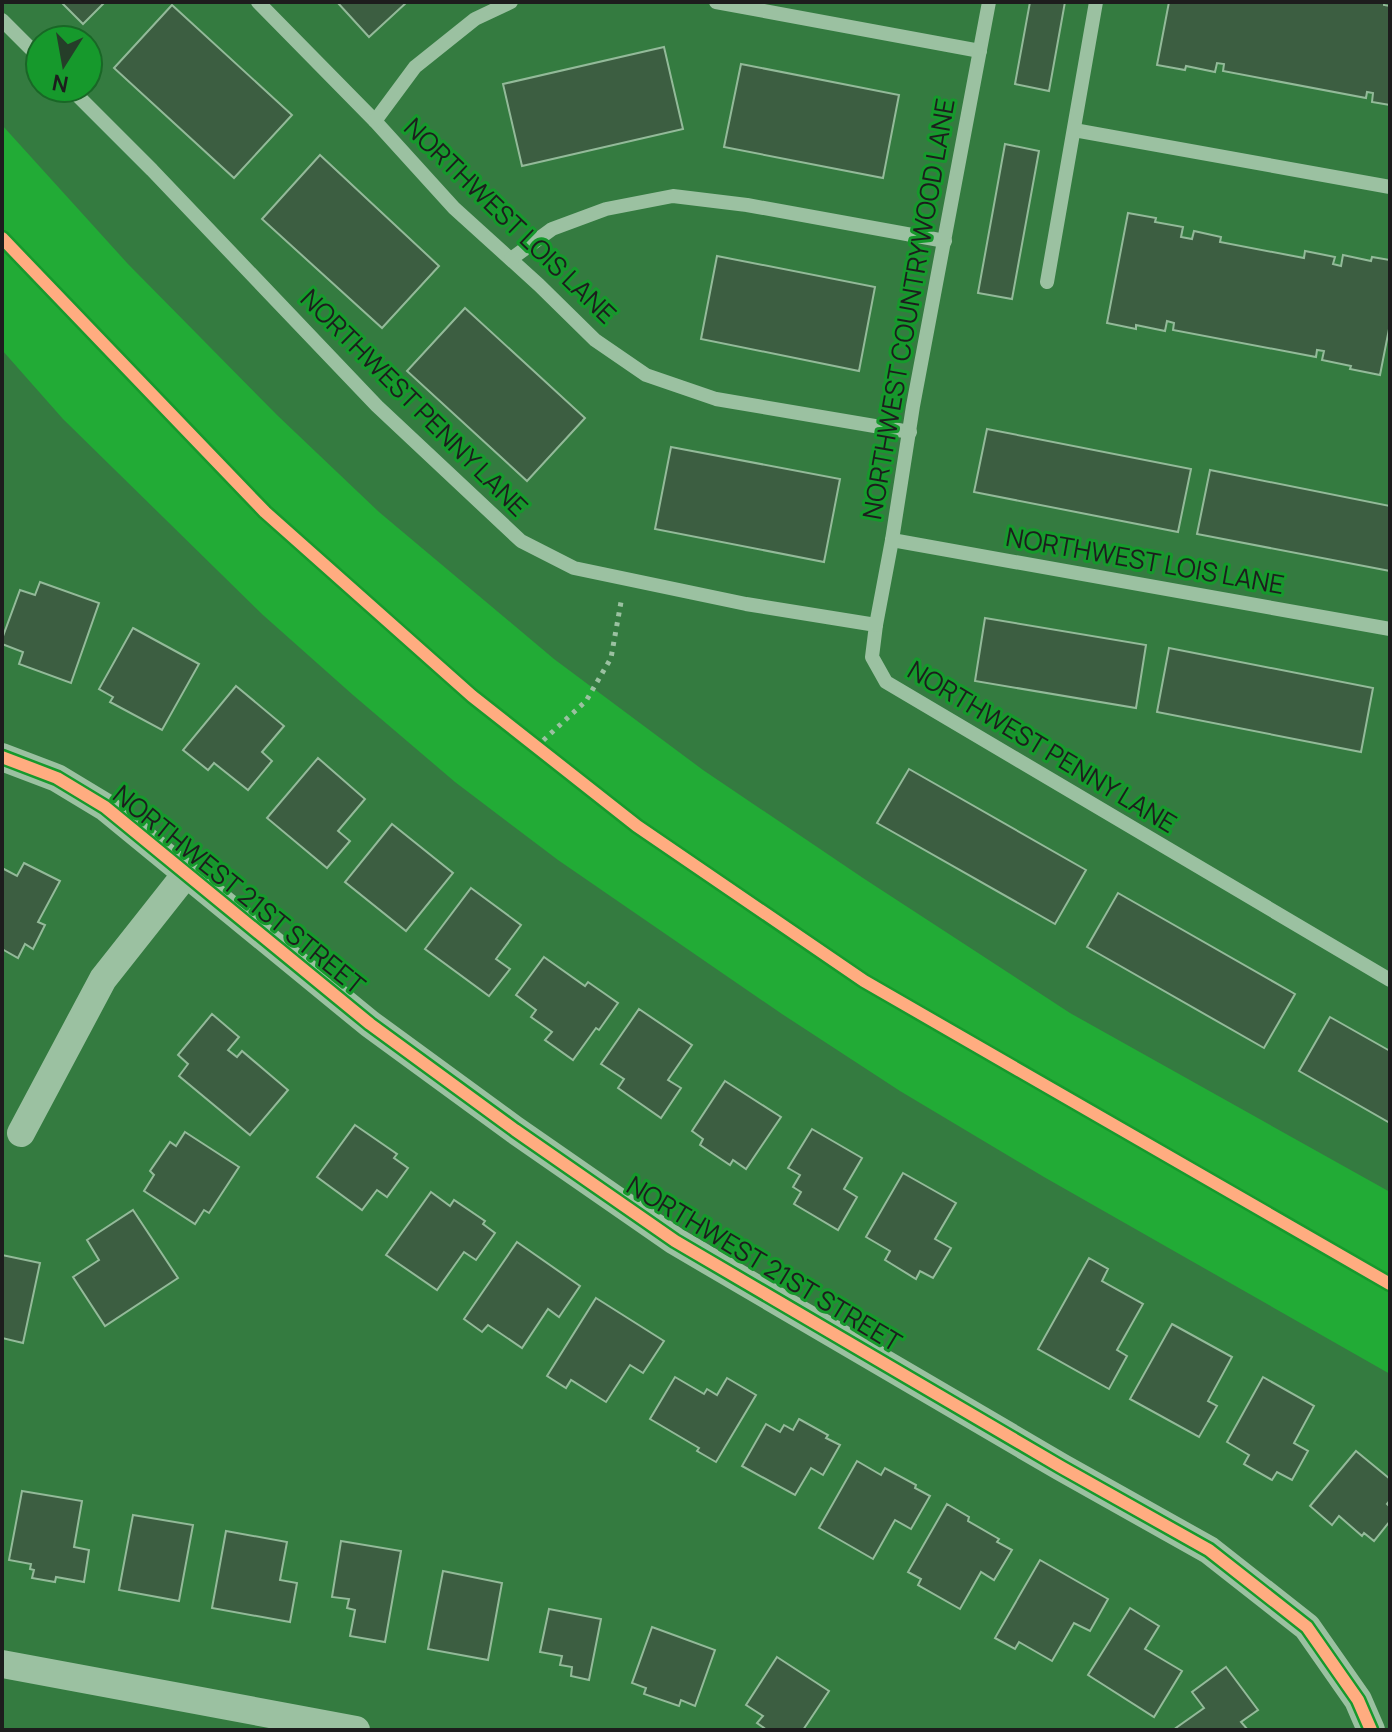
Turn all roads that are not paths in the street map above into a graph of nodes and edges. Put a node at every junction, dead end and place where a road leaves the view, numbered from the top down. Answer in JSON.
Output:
{"nodes":[{"id":1,"x":258,"y":2,"type":"edge"},
{"id":2,"x":511,"y":2,"type":"edge"},
{"id":3,"x":716,"y":2,"type":"edge"},
{"id":4,"x":989,"y":2,"type":"edge"},
{"id":5,"x":1096,"y":2,"type":"edge"},
{"id":6,"x":2,"y":20,"type":"edge"},
{"id":7,"x":24,"y":42,"type":"edge"},
{"id":8,"x":980,"y":51,"type":"junction"},
{"id":9,"x":86,"y":104,"type":"edge"},
{"id":10,"x":375,"y":121,"type":"junction"},
{"id":11,"x":1074,"y":130,"type":"junction"},
{"id":12,"x":1390,"y":187,"type":"edge"},
{"id":13,"x":945,"y":241,"type":"junction"},
{"id":14,"x":511,"y":259,"type":"junction"},
{"id":15,"x":1047,"y":282,"type":"dead end"},
{"id":16,"x":910,"y":432,"type":"junction"},
{"id":17,"x":892,"y":540,"type":"junction"},
{"id":18,"x":876,"y":625,"type":"junction"},
{"id":19,"x":1390,"y":629,"type":"edge"},
{"id":20,"x":2,"y":757,"type":"edge"},
{"id":21,"x":186,"y":874,"type":"junction"},
{"id":22,"x":1390,"y":980,"type":"edge"},
{"id":23,"x":21,"y":1133,"type":"dead end"},
{"id":24,"x":2,"y":1664,"type":"edge"},
{"id":25,"x":356,"y":1730,"type":"edge"},
{"id":26,"x":1371,"y":1730,"type":"edge"}],
"edges":[{"from":1,"to":10,"type":"lane","name":"NORTHWEST LOIS LANE"},
{"from":2,"to":10,"type":"lane"},
{"from":3,"to":8,"type":"lane"},
{"from":4,"to":8,"type":"lane","name":"NORTHWEST COUNTRYWOOD LANE"},
{"from":5,"to":11,"type":"lane"},
{"from":6,"to":7,"type":"lane"},
{"from":8,"to":13,"type":"lane","name":"NORTHWEST COUNTRYWOOD LANE"},
{"from":9,"to":18,"type":"lane","name":"NORTHWEST PENNY LANE"},
{"from":10,"to":14,"type":"lane","name":"NORTHWEST LOIS LANE"},
{"from":11,"to":12,"type":"lane"},
{"from":11,"to":15,"type":"lane"},
{"from":13,"to":14,"type":"lane"},
{"from":13,"to":16,"type":"lane","name":"NORTHWEST COUNTRYWOOD LANE"},
{"from":14,"to":16,"type":"lane","name":"NORTHWEST LOIS LANE"},
{"from":16,"to":17,"type":"lane","name":"NORTHWEST COUNTRYWOOD LANE"},
{"from":17,"to":18,"type":"lane","name":"NORTHWEST COUNTRYWOOD LANE"},
{"from":17,"to":19,"type":"lane","name":"NORTHWEST LOIS LANE"},
{"from":18,"to":22,"type":"lane","name":"NORTHWEST PENNY LANE"},
{"from":20,"to":21,"type":"street","name":"NORTHWEST 21ST STREET"},
{"from":21,"to":23,"type":"street"},
{"from":21,"to":26,"type":"street","name":"NORTHWEST 21ST STREET"},
{"from":24,"to":25,"type":"street"}]}
